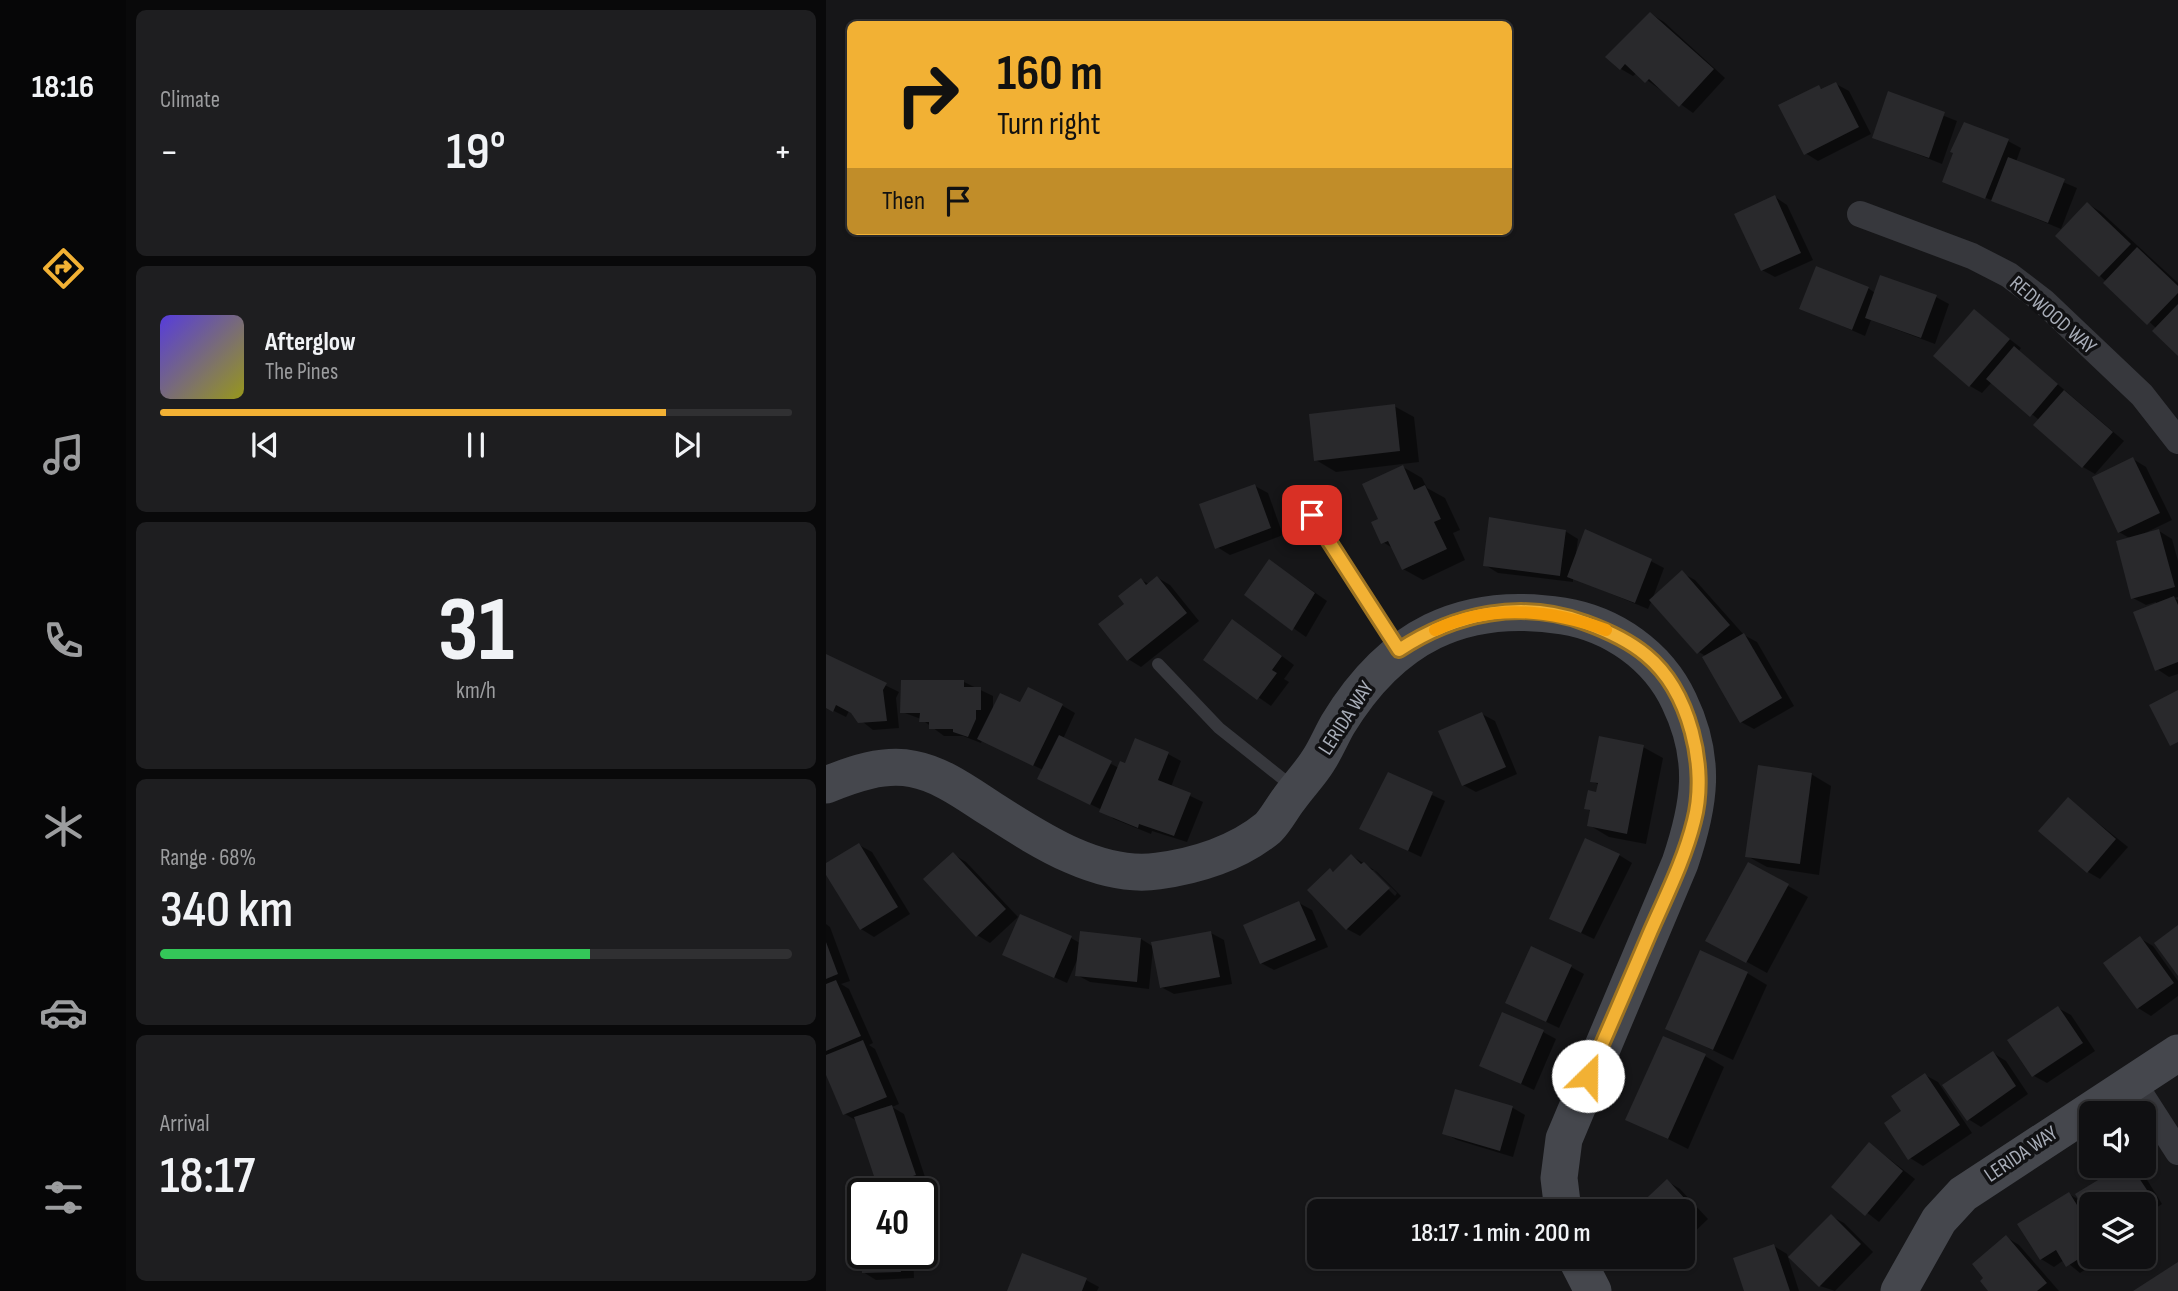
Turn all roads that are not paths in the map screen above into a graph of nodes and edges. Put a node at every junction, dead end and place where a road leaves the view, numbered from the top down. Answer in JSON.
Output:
{"nodes":[{"id":1,"x":1860,"y":214,"type":"dead end"},
{"id":2,"x":2178,"y":442,"type":"edge"},
{"id":3,"x":1312,"y":515,"type":"dead end"},
{"id":4,"x":1399,"y":650,"type":"junction"},
{"id":5,"x":1158,"y":664,"type":"dead end"},
{"id":6,"x":826,"y":785,"type":"edge"},
{"id":7,"x":1296,"y":790,"type":"junction"},
{"id":8,"x":2178,"y":1052,"type":"edge"},
{"id":9,"x":2133,"y":1082,"type":"junction"},
{"id":10,"x":2178,"y":1152,"type":"edge"},
{"id":11,"x":1562,"y":1199,"type":"edge"},
{"id":12,"x":1582,"y":1269,"type":"edge"},
{"id":13,"x":1593,"y":1291,"type":"edge"},
{"id":14,"x":1899,"y":1291,"type":"edge"}],
"edges":[{"from":1,"to":2,"type":"street","name":"REDWOOD WAY"},
{"from":3,"to":4,"type":"lane"},
{"from":4,"to":7,"type":"street","name":"LERIDA WAY"},
{"from":4,"to":11,"type":"street","name":"LERIDA WAY"},
{"from":5,"to":7,"type":"lane"},
{"from":6,"to":7,"type":"street","name":"LERIDA WAY"},
{"from":8,"to":9,"type":"street","name":"LERIDA WAY"},
{"from":9,"to":10,"type":"street"},
{"from":9,"to":14,"type":"street","name":"LERIDA WAY"},
{"from":12,"to":13,"type":"street"}]}
